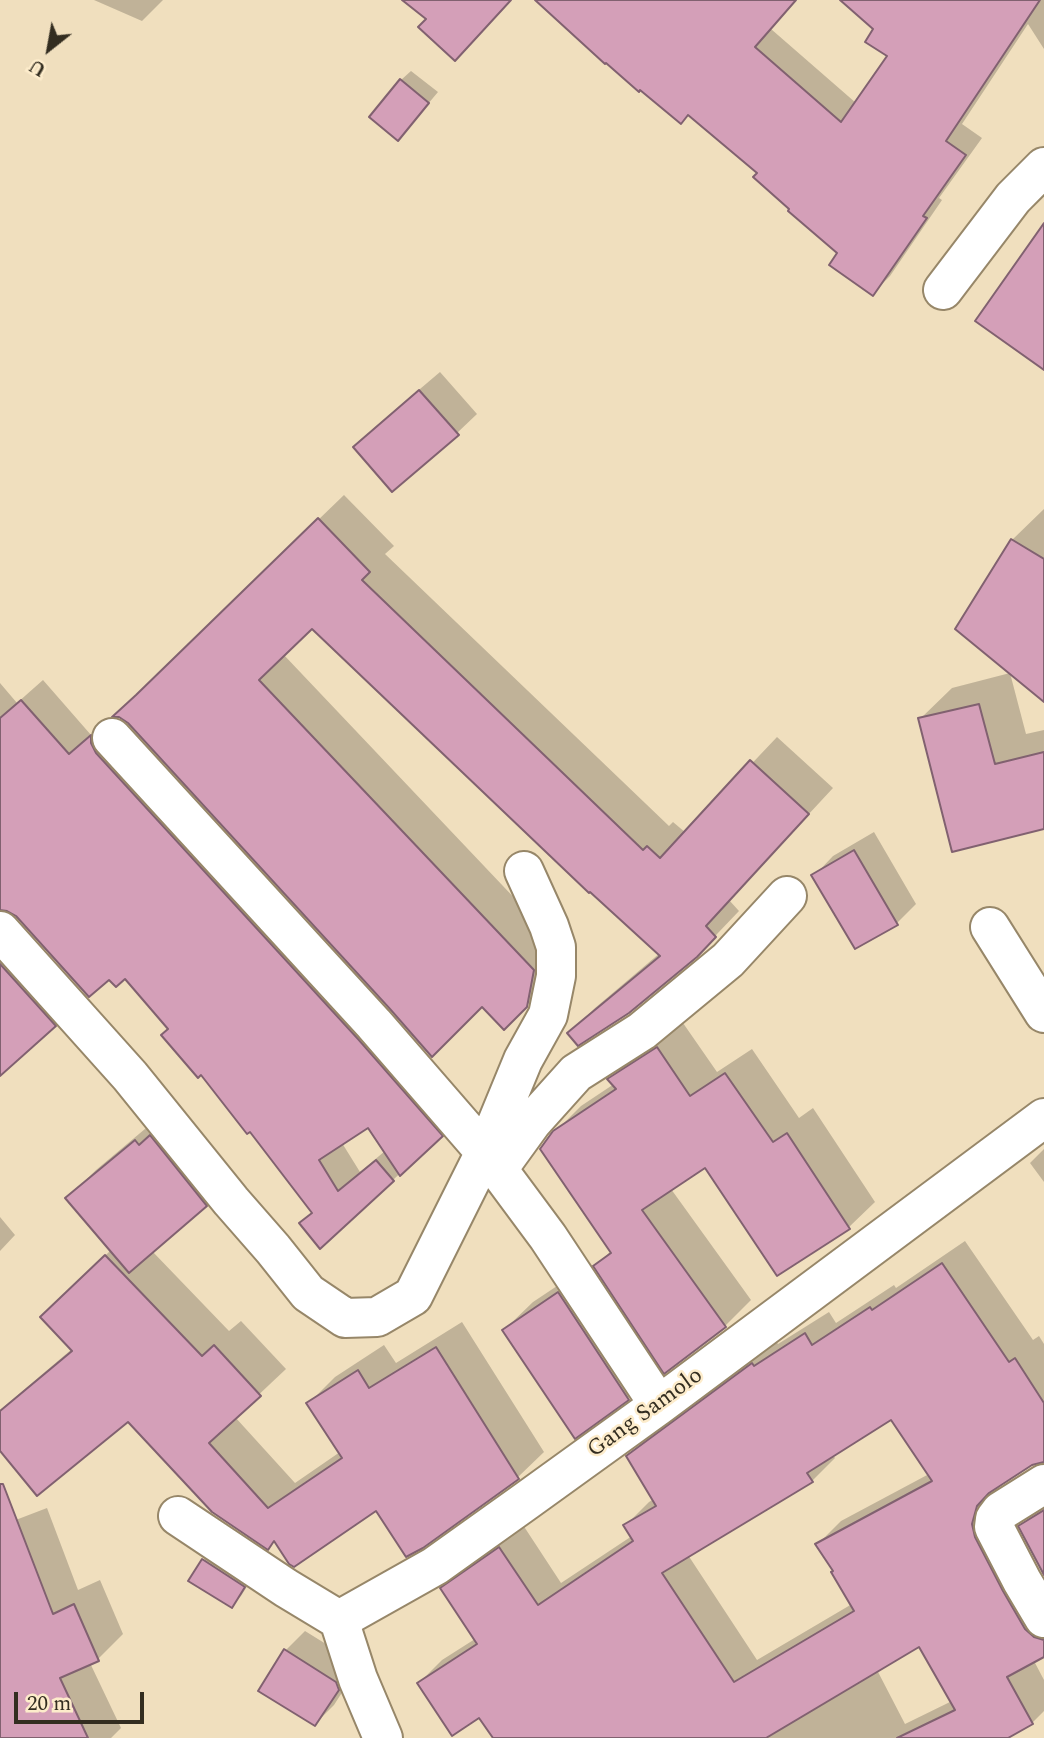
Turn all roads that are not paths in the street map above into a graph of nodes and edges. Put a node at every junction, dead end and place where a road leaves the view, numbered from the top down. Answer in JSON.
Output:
{"nodes":[{"id":1,"x":1044,"y":167,"type":"edge"},
{"id":2,"x":943,"y":290,"type":"dead end"},
{"id":3,"x":112,"y":738,"type":"dead end"},
{"id":4,"x":524,"y":871,"type":"dead end"},
{"id":5,"x":787,"y":896,"type":"dead end"},
{"id":6,"x":990,"y":927,"type":"dead end"},
{"id":7,"x":0,"y":931,"type":"edge"},
{"id":8,"x":1044,"y":1013,"type":"edge"},
{"id":9,"x":1044,"y":1118,"type":"edge"},
{"id":10,"x":492,"y":1161,"type":"junction"},
{"id":11,"x":659,"y":1405,"type":"junction"},
{"id":12,"x":1044,"y":1484,"type":"edge"},
{"id":13,"x":178,"y":1517,"type":"dead end"},
{"id":14,"x":1044,"y":1618,"type":"edge"},
{"id":15,"x":339,"y":1620,"type":"junction"},
{"id":16,"x":383,"y":1738,"type":"edge"}],
"edges":[{"from":1,"to":2,"type":"street"},
{"from":3,"to":10,"type":"street"},
{"from":4,"to":10,"type":"street"},
{"from":5,"to":10,"type":"street"},
{"from":6,"to":8,"type":"street"},
{"from":7,"to":10,"type":"street"},
{"from":9,"to":11,"type":"street","name":"Gang Samolo"},
{"from":10,"to":11,"type":"street"},
{"from":11,"to":15,"type":"street","name":"Gang Samolo"},
{"from":12,"to":14,"type":"street"},
{"from":13,"to":15,"type":"street"},
{"from":15,"to":16,"type":"street"}]}
